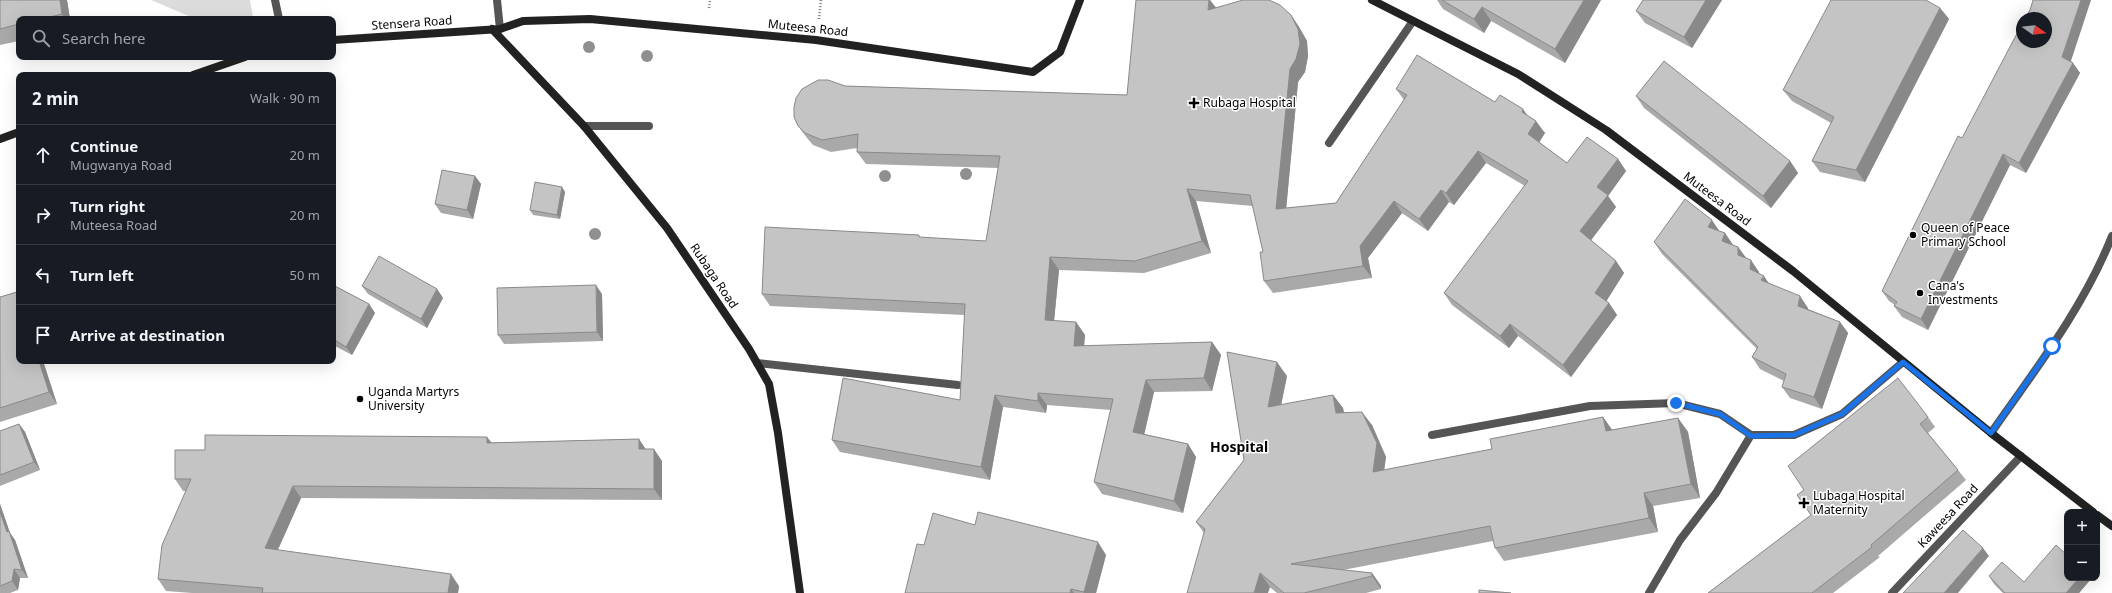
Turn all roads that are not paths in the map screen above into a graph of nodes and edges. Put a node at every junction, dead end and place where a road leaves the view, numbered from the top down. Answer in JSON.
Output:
{"nodes":[{"id":1,"x":275,"y":0,"type":"edge"},
{"id":2,"x":497,"y":0,"type":"edge"},
{"id":3,"x":1080,"y":0,"type":"edge"},
{"id":4,"x":1372,"y":0,"type":"edge"},
{"id":5,"x":278,"y":16,"type":"edge"},
{"id":6,"x":1413,"y":21,"type":"junction"},
{"id":7,"x":496,"y":29,"type":"junction"},
{"id":8,"x":336,"y":40,"type":"edge"},
{"id":9,"x":236,"y":60,"type":"edge"},
{"id":10,"x":202,"y":72,"type":"edge"},
{"id":11,"x":584,"y":126,"type":"junction"},
{"id":12,"x":649,"y":126,"type":"dead end"},
{"id":13,"x":16,"y":133,"type":"edge"},
{"id":14,"x":0,"y":138,"type":"edge"},
{"id":15,"x":1329,"y":143,"type":"dead end"},
{"id":16,"x":2112,"y":236,"type":"edge"},
{"id":17,"x":1903,"y":362,"type":"junction"},
{"id":18,"x":757,"y":363,"type":"junction"},
{"id":19,"x":958,"y":385,"type":"dead end"},
{"id":20,"x":1991,"y":433,"type":"junction"},
{"id":21,"x":1432,"y":435,"type":"dead end"},
{"id":22,"x":1751,"y":436,"type":"junction"},
{"id":23,"x":2021,"y":456,"type":"junction"},
{"id":24,"x":2089,"y":509,"type":"edge"},
{"id":25,"x":2100,"y":517,"type":"edge"},
{"id":26,"x":2112,"y":526,"type":"edge"},
{"id":27,"x":800,"y":593,"type":"edge"},
{"id":28,"x":1650,"y":593,"type":"edge"},
{"id":29,"x":1892,"y":593,"type":"edge"}],
"edges":[{"from":1,"to":5,"type":"street"},
{"from":2,"to":7,"type":"street"},
{"from":3,"to":7,"type":"street","name":"Muteesa Road"},
{"from":4,"to":6,"type":"street","name":"Muteesa Road"},
{"from":6,"to":15,"type":"street"},
{"from":6,"to":17,"type":"street","name":"Muteesa Road"},
{"from":7,"to":8,"type":"street","name":"Stensera Road"},
{"from":7,"to":11,"type":"street","name":"Rubaga Road"},
{"from":9,"to":10,"type":"street"},
{"from":11,"to":12,"type":"street"},
{"from":11,"to":18,"type":"street","name":"Rubaga Road"},
{"from":13,"to":14,"type":"street"},
{"from":16,"to":20,"type":"street"},
{"from":17,"to":20,"type":"street","name":"Muteesa Road"},
{"from":17,"to":22,"type":"street"},
{"from":18,"to":19,"type":"street"},
{"from":18,"to":27,"type":"street","name":"Rubaga Road"},
{"from":20,"to":23,"type":"street","name":"Muteesa Road"},
{"from":21,"to":22,"type":"street"},
{"from":22,"to":28,"type":"street"},
{"from":23,"to":24,"type":"street","name":"Muteesa Road"},
{"from":23,"to":29,"type":"street","name":"Kaweesa Road"},
{"from":25,"to":26,"type":"street"}]}
